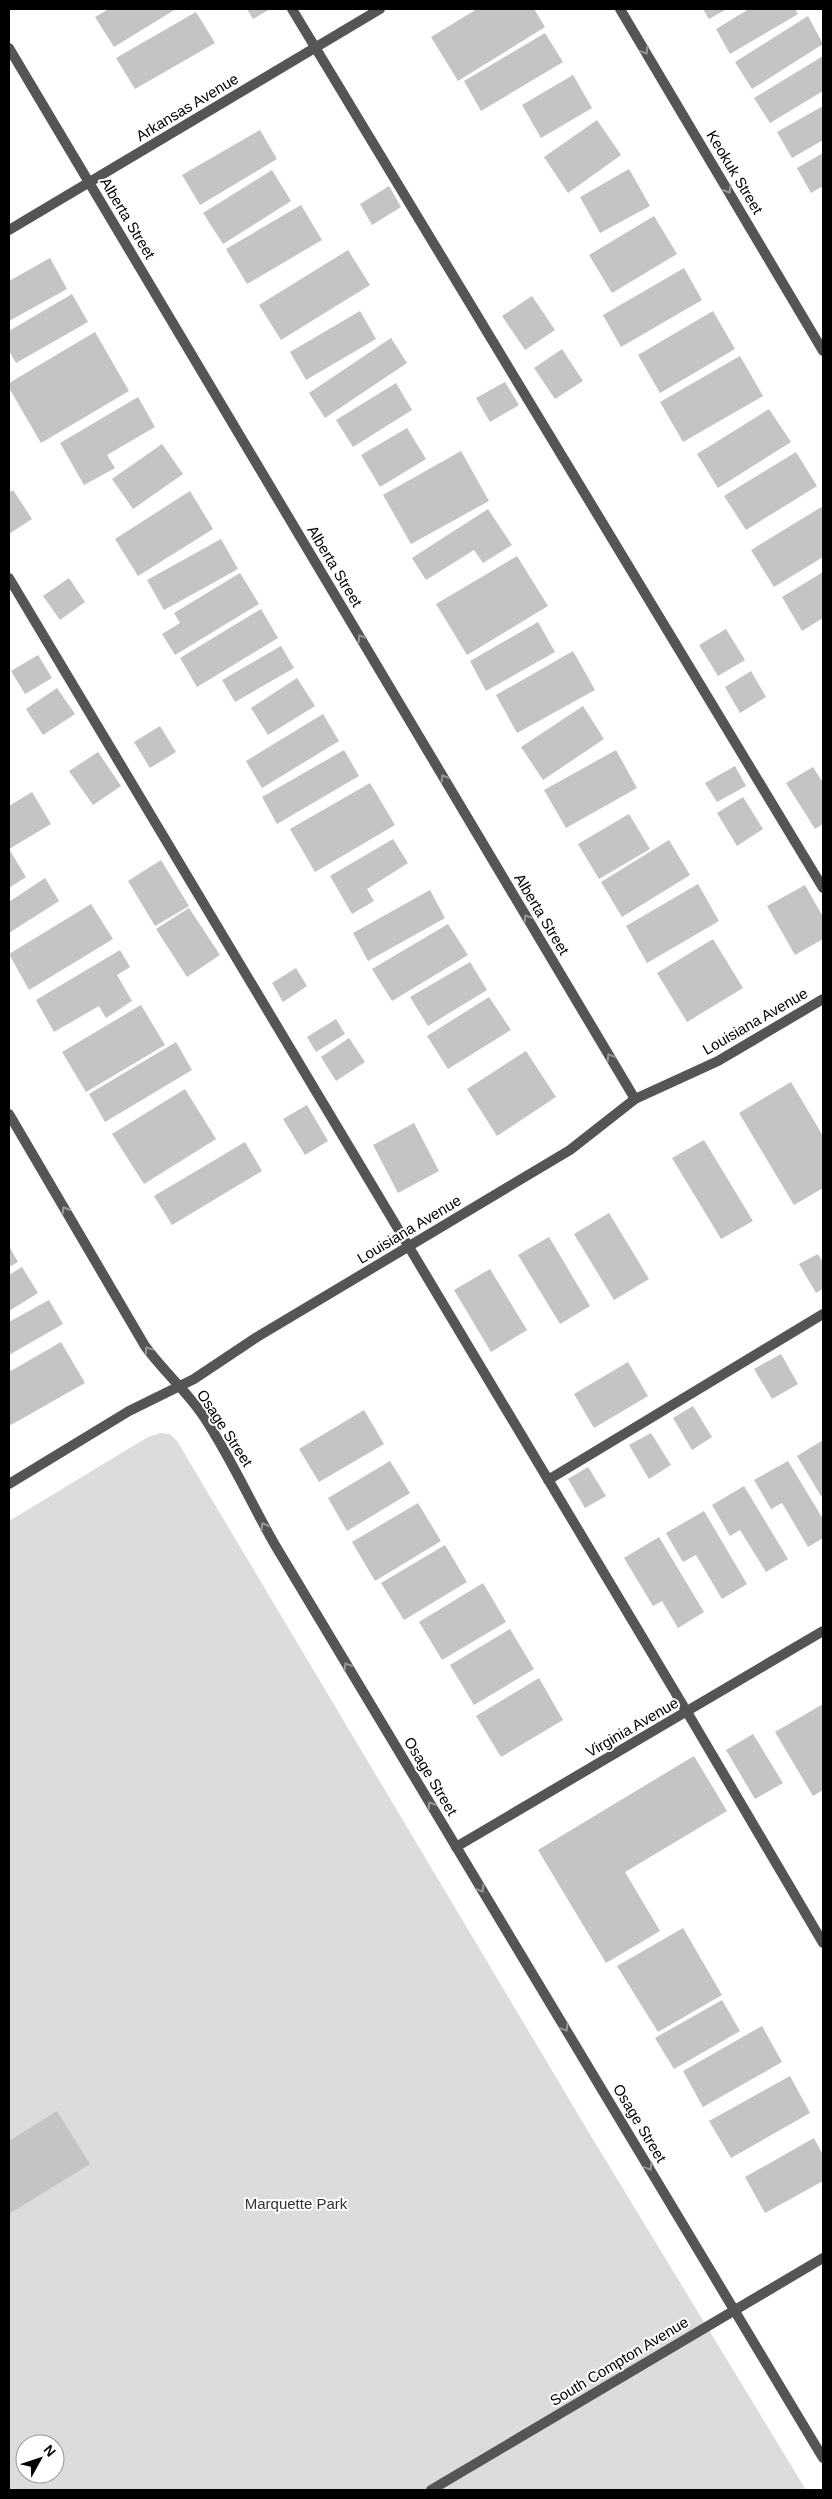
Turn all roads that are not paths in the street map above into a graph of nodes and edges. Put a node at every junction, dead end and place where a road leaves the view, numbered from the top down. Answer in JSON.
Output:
{"nodes":[{"id":1,"x":292,"y":9,"type":"edge"},
{"id":2,"x":380,"y":9,"type":"edge"},
{"id":3,"x":620,"y":9,"type":"edge"},
{"id":4,"x":9,"y":48,"type":"edge"},
{"id":5,"x":315,"y":48,"type":"junction"},
{"id":6,"x":89,"y":182,"type":"junction"},
{"id":7,"x":9,"y":230,"type":"edge"},
{"id":8,"x":823,"y":351,"type":"edge"},
{"id":9,"x":9,"y":578,"type":"edge"},
{"id":10,"x":823,"y":888,"type":"edge"},
{"id":11,"x":823,"y":999,"type":"edge"},
{"id":12,"x":635,"y":1099,"type":"junction"},
{"id":13,"x":9,"y":1114,"type":"edge"},
{"id":14,"x":407,"y":1247,"type":"junction"},
{"id":15,"x":823,"y":1314,"type":"edge"},
{"id":16,"x":179,"y":1387,"type":"junction"},
{"id":17,"x":548,"y":1480,"type":"junction"},
{"id":18,"x":9,"y":1484,"type":"edge"},
{"id":19,"x":823,"y":1631,"type":"edge"},
{"id":20,"x":687,"y":1712,"type":"junction"},
{"id":21,"x":456,"y":1847,"type":"junction"},
{"id":22,"x":823,"y":1943,"type":"edge"},
{"id":23,"x":823,"y":2258,"type":"edge"},
{"id":24,"x":735,"y":2310,"type":"junction"},
{"id":25,"x":823,"y":2458,"type":"edge"},
{"id":26,"x":430,"y":2490,"type":"edge"}],
"edges":[{"from":1,"to":5,"type":"street"},
{"from":2,"to":5,"type":"street","name":"Arkansas Avenue"},
{"from":3,"to":8,"type":"street","name":"Keokuk Street","one_way":true},
{"from":4,"to":6,"type":"street","name":"Alberta Street"},
{"from":5,"to":6,"type":"street","name":"Arkansas Avenue"},
{"from":5,"to":10,"type":"street"},
{"from":6,"to":7,"type":"street","name":"Arkansas Avenue"},
{"from":12,"to":6,"type":"street","name":"Alberta Street","one_way":true},
{"from":9,"to":14,"type":"street"},
{"from":11,"to":12,"type":"street","name":"Louisiana Avenue"},
{"from":12,"to":14,"type":"street","name":"Louisiana Avenue"},
{"from":16,"to":13,"type":"street","name":"Osage Street","one_way":true},
{"from":14,"to":16,"type":"street","name":"Louisiana Avenue"},
{"from":14,"to":17,"type":"street"},
{"from":15,"to":17,"type":"street"},
{"from":16,"to":18,"type":"street","name":"Louisiana Avenue"},
{"from":21,"to":16,"type":"street","name":"Osage Street","one_way":true},
{"from":17,"to":20,"type":"street"},
{"from":19,"to":20,"type":"street","name":"Virginia Avenue"},
{"from":20,"to":21,"type":"street","name":"Virginia Avenue"},
{"from":20,"to":22,"type":"street"},
{"from":21,"to":24,"type":"street","name":"Osage Street","one_way":true},
{"from":23,"to":24,"type":"street","name":"South Compton Avenue"},
{"from":24,"to":25,"type":"street","name":"Osage Street"},
{"from":24,"to":26,"type":"street","name":"South Compton Avenue"}]}
